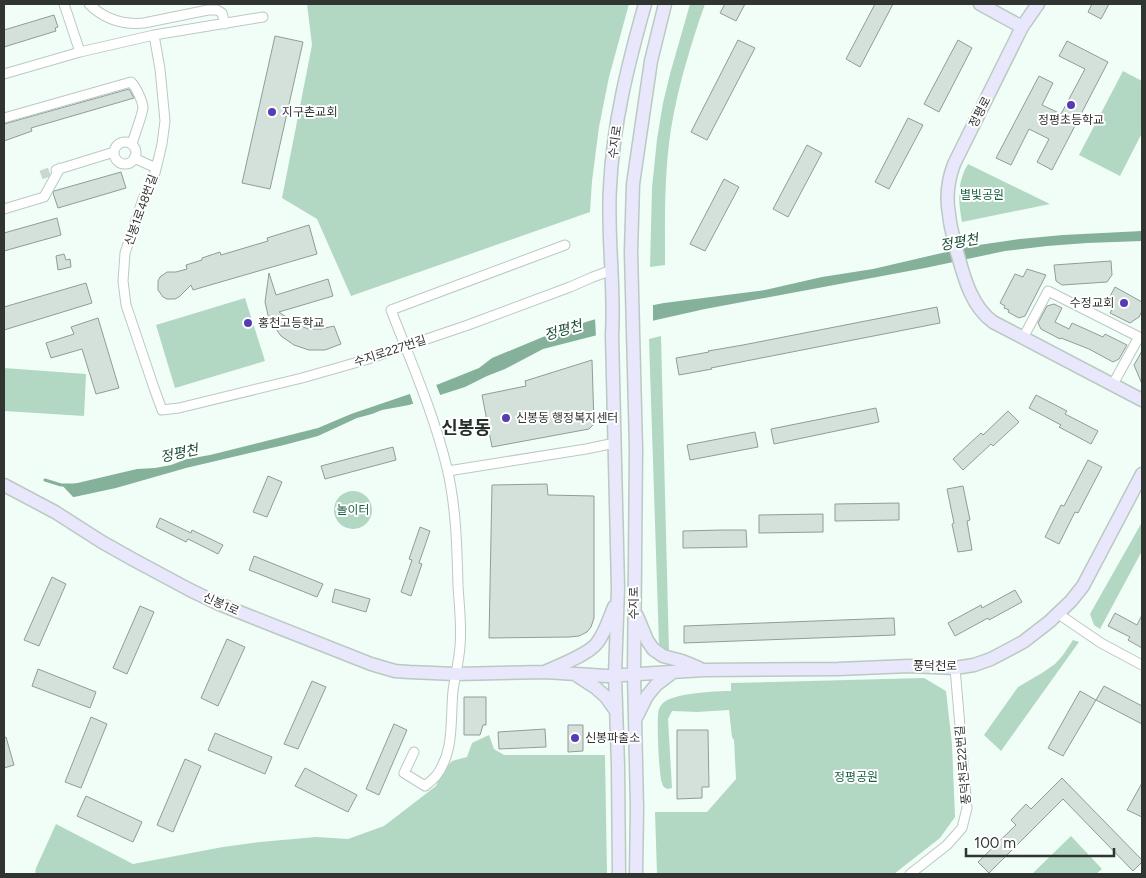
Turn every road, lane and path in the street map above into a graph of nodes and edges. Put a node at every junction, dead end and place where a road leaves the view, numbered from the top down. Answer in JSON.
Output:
{"nodes":[{"id":1,"x":64,"y":4,"type":"edge"},
{"id":2,"x":89,"y":4,"type":"edge"},
{"id":3,"x":645,"y":4,"type":"edge"},
{"id":4,"x":665,"y":4,"type":"edge"},
{"id":5,"x":980,"y":4,"type":"edge"},
{"id":6,"x":1038,"y":4,"type":"edge"},
{"id":7,"x":263,"y":17,"type":"dead end"},
{"id":8,"x":225,"y":24,"type":"junction"},
{"id":9,"x":1022,"y":27,"type":"junction"},
{"id":10,"x":154,"y":36,"type":"junction"},
{"id":11,"x":80,"y":52,"type":"junction"},
{"id":12,"x":4,"y":74,"type":"edge"},
{"id":13,"x":4,"y":118,"type":"edge"},
{"id":14,"x":132,"y":144,"type":"junction"},
{"id":15,"x":114,"y":152,"type":"junction"},
{"id":16,"x":134,"y":158,"type":"junction"},
{"id":17,"x":156,"y":168,"type":"junction"},
{"id":18,"x":4,"y":209,"type":"edge"},
{"id":19,"x":565,"y":245,"type":"dead end"},
{"id":20,"x":612,"y":270,"type":"junction"},
{"id":21,"x":1023,"y":338,"type":"junction"},
{"id":22,"x":405,"y":346,"type":"junction"},
{"id":23,"x":1113,"y":384,"type":"junction"},
{"id":24,"x":1142,"y":400,"type":"edge"},
{"id":25,"x":162,"y":410,"type":"joint"},
{"id":26,"x":615,"y":443,"type":"junction"},
{"id":27,"x":448,"y":471,"type":"junction"},
{"id":28,"x":1142,"y":474,"type":"edge"},
{"id":29,"x":4,"y":476,"type":"edge"},
{"id":30,"x":8,"y":488,"type":"edge"},
{"id":31,"x":617,"y":600,"type":"junction"},
{"id":32,"x":634,"y":608,"type":"junction"},
{"id":33,"x":1057,"y":613,"type":"junction"},
{"id":34,"x":1142,"y":666,"type":"edge"},
{"id":35,"x":955,"y":668,"type":"junction"},
{"id":36,"x":704,"y":670,"type":"junction"},
{"id":37,"x":544,"y":672,"type":"junction"},
{"id":38,"x":673,"y":672,"type":"junction"},
{"id":39,"x":456,"y":674,"type":"junction"},
{"id":40,"x":634,"y":674,"type":"junction"},
{"id":41,"x":576,"y":675,"type":"junction"},
{"id":42,"x":616,"y":675,"type":"junction"},
{"id":43,"x":616,"y":711,"type":"junction"},
{"id":44,"x":635,"y":720,"type":"junction"},
{"id":45,"x":414,"y":752,"type":"dead end"},
{"id":46,"x":914,"y":873,"type":"edge"},
{"id":47,"x":619,"y":874,"type":"edge"},
{"id":48,"x":636,"y":874,"type":"edge"}],
"edges":[{"from":1,"to":11,"type":"street"},
{"from":2,"to":8,"type":"street"},
{"from":3,"to":20,"type":"main road","name":"수지로"},
{"from":4,"to":32,"type":"main road","name":"수지로"},
{"from":5,"to":9,"type":"main road"},
{"from":6,"to":9,"type":"main road","name":"정평로"},
{"from":7,"to":8,"type":"street"},
{"from":8,"to":10,"type":"street"},
{"from":9,"to":21,"type":"main road","name":"정평로"},
{"from":10,"to":11,"type":"street"},
{"from":10,"to":17,"type":"street","name":"신봉1로48번길"},
{"from":11,"to":12,"type":"street"},
{"from":13,"to":14,"type":"street"},
{"from":14,"to":15,"type":"street"},
{"from":14,"to":16,"type":"street"},
{"from":15,"to":16,"type":"street"},
{"from":15,"to":18,"type":"street"},
{"from":16,"to":17,"type":"street"},
{"from":17,"to":25,"type":"street","name":"신봉1로48번길"},
{"from":19,"to":22,"type":"street"},
{"from":20,"to":22,"type":"street","name":"수지로227번길"},
{"from":20,"to":26,"type":"main road","name":"수지로"},
{"from":21,"to":23,"type":"main road"},
{"from":21,"to":23,"type":"street"},
{"from":22,"to":25,"type":"street","name":"수지로227번길"},
{"from":22,"to":27,"type":"street"},
{"from":23,"to":24,"type":"main road"},
{"from":26,"to":27,"type":"street"},
{"from":26,"to":31,"type":"main road","name":"수지로"},
{"from":27,"to":39,"type":"street"},
{"from":28,"to":33,"type":"main road","name":"풍덕천로"},
{"from":29,"to":30,"type":"main road"},
{"from":30,"to":39,"type":"main road","name":"신봉1로"},
{"from":31,"to":37,"type":"main road"},
{"from":31,"to":42,"type":"main road","name":"수지로"},
{"from":32,"to":36,"type":"main road"},
{"from":32,"to":40,"type":"main road","name":"수지로"},
{"from":33,"to":34,"type":"street"},
{"from":33,"to":35,"type":"main road","name":"풍덕천로"},
{"from":35,"to":36,"type":"main road","name":"풍덕천로"},
{"from":35,"to":46,"type":"street","name":"풍덕천로22번길"},
{"from":36,"to":38,"type":"main road","name":"풍덕천로"},
{"from":37,"to":39,"type":"main road","name":"신봉1로"},
{"from":37,"to":41,"type":"main road","name":"신봉1로"},
{"from":38,"to":40,"type":"main road","name":"풍덕천로"},
{"from":38,"to":44,"type":"main road"},
{"from":39,"to":45,"type":"street"},
{"from":40,"to":42,"type":"main road","name":"신봉1로"},
{"from":40,"to":44,"type":"main road","name":"수지로"},
{"from":41,"to":42,"type":"main road","name":"신봉1로"},
{"from":41,"to":43,"type":"main road"},
{"from":42,"to":43,"type":"main road","name":"수지로"},
{"from":43,"to":47,"type":"main road","name":"수지로"},
{"from":44,"to":48,"type":"main road","name":"수지로"}]}
